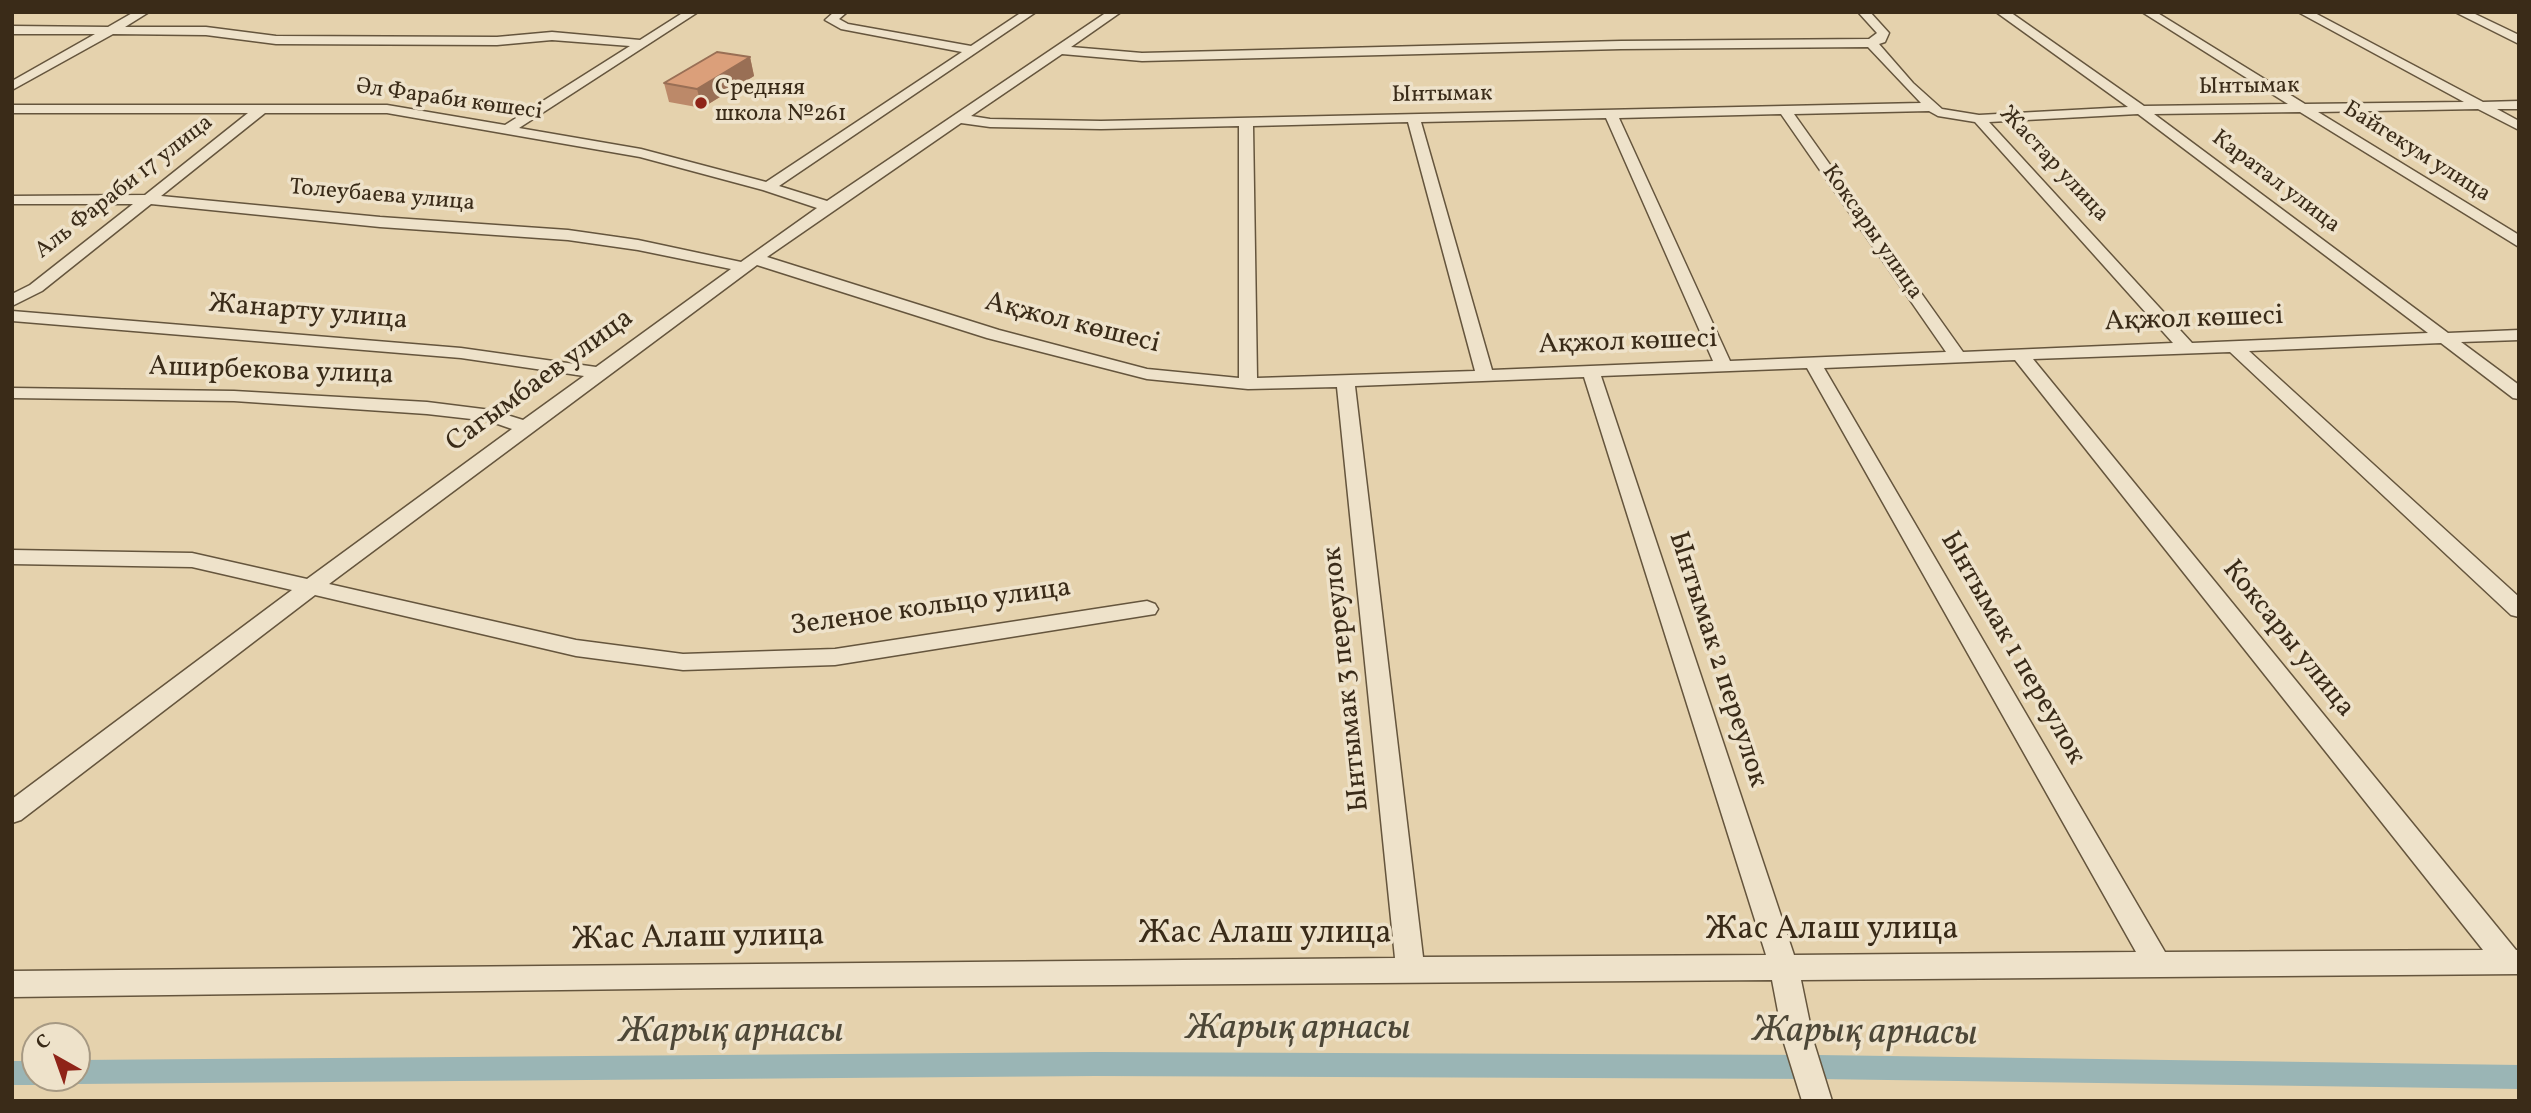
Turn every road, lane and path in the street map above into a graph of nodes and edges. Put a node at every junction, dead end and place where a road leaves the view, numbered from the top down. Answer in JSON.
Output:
{"nodes":[{"id":1,"x":143,"y":12,"type":"edge"},
{"id":2,"x":692,"y":12,"type":"edge"},
{"id":3,"x":841,"y":12,"type":"edge"},
{"id":4,"x":1030,"y":12,"type":"edge"},
{"id":5,"x":1115,"y":12,"type":"edge"},
{"id":6,"x":1864,"y":12,"type":"edge"},
{"id":7,"x":2002,"y":12,"type":"edge"},
{"id":8,"x":2148,"y":12,"type":"edge"},
{"id":9,"x":2304,"y":12,"type":"edge"},
{"id":10,"x":2461,"y":12,"type":"edge"},
{"id":11,"x":12,"y":30,"type":"edge"},
{"id":12,"x":112,"y":30,"type":"junction"},
{"id":13,"x":2519,"y":40,"type":"edge"},
{"id":14,"x":1871,"y":43,"type":"junction"},
{"id":15,"x":643,"y":44,"type":"junction"},
{"id":16,"x":972,"y":50,"type":"junction"},
{"id":17,"x":1060,"y":50,"type":"junction"},
{"id":18,"x":12,"y":86,"type":"edge"},
{"id":19,"x":2481,"y":105,"type":"junction"},
{"id":20,"x":2519,"y":105,"type":"edge"},
{"id":21,"x":264,"y":107,"type":"junction"},
{"id":22,"x":1930,"y":107,"type":"junction"},
{"id":23,"x":2303,"y":108,"type":"junction"},
{"id":24,"x":12,"y":109,"type":"edge"},
{"id":25,"x":1784,"y":109,"type":"junction"},
{"id":26,"x":2141,"y":110,"type":"junction"},
{"id":27,"x":1610,"y":113,"type":"junction"},
{"id":28,"x":956,"y":118,"type":"junction"},
{"id":29,"x":1413,"y":118,"type":"junction"},
{"id":30,"x":1979,"y":119,"type":"junction"},
{"id":31,"x":1246,"y":122,"type":"junction"},
{"id":32,"x":2519,"y":126,"type":"edge"},
{"id":33,"x":508,"y":129,"type":"junction"},
{"id":34,"x":768,"y":187,"type":"junction"},
{"id":35,"x":149,"y":199,"type":"junction"},
{"id":36,"x":12,"y":200,"type":"edge"},
{"id":37,"x":829,"y":207,"type":"junction"},
{"id":38,"x":2519,"y":242,"type":"edge"},
{"id":39,"x":750,"y":263,"type":"junction"},
{"id":40,"x":12,"y":301,"type":"edge"},
{"id":41,"x":12,"y":316,"type":"edge"},
{"id":42,"x":2519,"y":335,"type":"edge"},
{"id":43,"x":2443,"y":338,"type":"junction"},
{"id":44,"x":2234,"y":346,"type":"junction"},
{"id":45,"x":2187,"y":348,"type":"junction"},
{"id":46,"x":2020,"y":355,"type":"junction"},
{"id":47,"x":1958,"y":357,"type":"junction"},
{"id":48,"x":1813,"y":363,"type":"junction"},
{"id":49,"x":1724,"y":366,"type":"junction"},
{"id":50,"x":1591,"y":372,"type":"junction"},
{"id":51,"x":599,"y":373,"type":"junction"},
{"id":52,"x":1485,"y":376,"type":"junction"},
{"id":53,"x":1345,"y":381,"type":"junction"},
{"id":54,"x":1248,"y":384,"type":"junction"},
{"id":55,"x":12,"y":393,"type":"edge"},
{"id":56,"x":2519,"y":394,"type":"edge"},
{"id":57,"x":526,"y":427,"type":"junction"},
{"id":58,"x":12,"y":557,"type":"edge"},
{"id":59,"x":310,"y":586,"type":"junction"},
{"id":60,"x":1147,"y":609,"type":"dead end"},
{"id":61,"x":2519,"y":610,"type":"edge"},
{"id":62,"x":12,"y":813,"type":"edge"},
{"id":63,"x":2514,"y":962,"type":"edge"},
{"id":64,"x":2157,"y":964,"type":"junction"},
{"id":65,"x":1784,"y":967,"type":"junction"},
{"id":66,"x":1410,"y":970,"type":"junction"},
{"id":67,"x":12,"y":984,"type":"edge"},
{"id":68,"x":1816,"y":1095,"type":"edge"}],
"edges":[{"from":1,"to":12,"type":"street"},
{"from":2,"to":15,"type":"street"},
{"from":3,"to":16,"type":"street"},
{"from":4,"to":16,"type":"street"},
{"from":5,"to":17,"type":"street","name":"Сагымбаев улица"},
{"from":6,"to":14,"type":"street"},
{"from":7,"to":26,"type":"street","name":"Каратал улица"},
{"from":8,"to":23,"type":"street","name":"Байгекум улица"},
{"from":9,"to":19,"type":"street"},
{"from":10,"to":13,"type":"street"},
{"from":11,"to":12,"type":"street"},
{"from":12,"to":15,"type":"street"},
{"from":12,"to":18,"type":"street"},
{"from":14,"to":17,"type":"street"},
{"from":14,"to":22,"type":"street","name":"Жастар улица"},
{"from":15,"to":33,"type":"street"},
{"from":16,"to":34,"type":"street"},
{"from":17,"to":28,"type":"street","name":"Сагымбаев улица"},
{"from":19,"to":20,"type":"street","name":"Ынтымак"},
{"from":19,"to":23,"type":"street","name":"Ынтымак"},
{"from":19,"to":32,"type":"street"},
{"from":21,"to":24,"type":"street","name":"Әл Фараби көшесі"},
{"from":21,"to":33,"type":"street","name":"Әл Фараби көшесі"},
{"from":21,"to":35,"type":"street","name":"Аль Фараби 17 улица"},
{"from":22,"to":25,"type":"street","name":"Ынтымак"},
{"from":22,"to":30,"type":"street","name":"Жастар улица"},
{"from":23,"to":26,"type":"street","name":"Ынтымак"},
{"from":23,"to":38,"type":"street","name":"Байгекум улица"},
{"from":25,"to":27,"type":"street","name":"Ынтымак"},
{"from":25,"to":47,"type":"street","name":"Коксары улица"},
{"from":26,"to":30,"type":"street","name":"Ынтымак"},
{"from":26,"to":43,"type":"street","name":"Каратал улица"},
{"from":27,"to":29,"type":"street","name":"Ынтымак"},
{"from":27,"to":49,"type":"street"},
{"from":28,"to":31,"type":"street","name":"Ынтымак"},
{"from":28,"to":37,"type":"street","name":"Сагымбаев улица"},
{"from":29,"to":31,"type":"street","name":"Ынтымак"},
{"from":29,"to":52,"type":"street"},
{"from":30,"to":45,"type":"street","name":"Жастар улица"},
{"from":31,"to":54,"type":"street"},
{"from":33,"to":34,"type":"street","name":"Әл Фараби көшесі"},
{"from":34,"to":37,"type":"street","name":"Әл Фараби көшесі"},
{"from":35,"to":36,"type":"street","name":"Толеубаева улица"},
{"from":35,"to":39,"type":"street","name":"Толеубаева улица"},
{"from":35,"to":40,"type":"street","name":"Аль Фараби 17 улица"},
{"from":37,"to":39,"type":"street","name":"Сагымбаев улица"},
{"from":39,"to":51,"type":"street","name":"Сагымбаев улица"},
{"from":39,"to":54,"type":"street","name":"Ақжол көшесі"},
{"from":41,"to":51,"type":"street","name":"Жанарту улица"},
{"from":42,"to":43,"type":"street","name":"Ақжол көшесі"},
{"from":43,"to":44,"type":"street","name":"Ақжол көшесі"},
{"from":43,"to":56,"type":"street","name":"Каратал улица"},
{"from":44,"to":45,"type":"street","name":"Ақжол көшесі"},
{"from":44,"to":61,"type":"street"},
{"from":45,"to":46,"type":"street","name":"Ақжол көшесі"},
{"from":46,"to":47,"type":"street","name":"Ақжол көшесі"},
{"from":46,"to":63,"type":"street","name":"Коксары улица"},
{"from":47,"to":48,"type":"street","name":"Ақжол көшесі"},
{"from":48,"to":49,"type":"street","name":"Ақжол көшесі"},
{"from":48,"to":64,"type":"street","name":"Ынтымак 1 переулок"},
{"from":49,"to":50,"type":"street","name":"Ақжол көшесі"},
{"from":50,"to":52,"type":"street","name":"Ақжол көшесі"},
{"from":50,"to":65,"type":"street","name":"Ынтымак 2 переулок"},
{"from":51,"to":57,"type":"street","name":"Сагымбаев улица"},
{"from":52,"to":53,"type":"street","name":"Ақжол көшесі"},
{"from":53,"to":54,"type":"street","name":"Ақжол көшесі"},
{"from":53,"to":66,"type":"street","name":"Ынтымак 3 переулок"},
{"from":55,"to":57,"type":"street","name":"Аширбекова улица"},
{"from":57,"to":59,"type":"street","name":"Сагымбаев улица"},
{"from":58,"to":59,"type":"street","name":"Зеленое кольцо улица"},
{"from":59,"to":60,"type":"street","name":"Зеленое кольцо улица"},
{"from":59,"to":62,"type":"street","name":"Сагымбаев улица"},
{"from":63,"to":64,"type":"street","name":"Жас Алаш улица"},
{"from":64,"to":65,"type":"street","name":"Жас Алаш улица"},
{"from":65,"to":66,"type":"street","name":"Жас Алаш улица"},
{"from":65,"to":68,"type":"street","name":"Ынтымак 2 переулок"},
{"from":66,"to":67,"type":"street","name":"Жас Алаш улица"}]}
